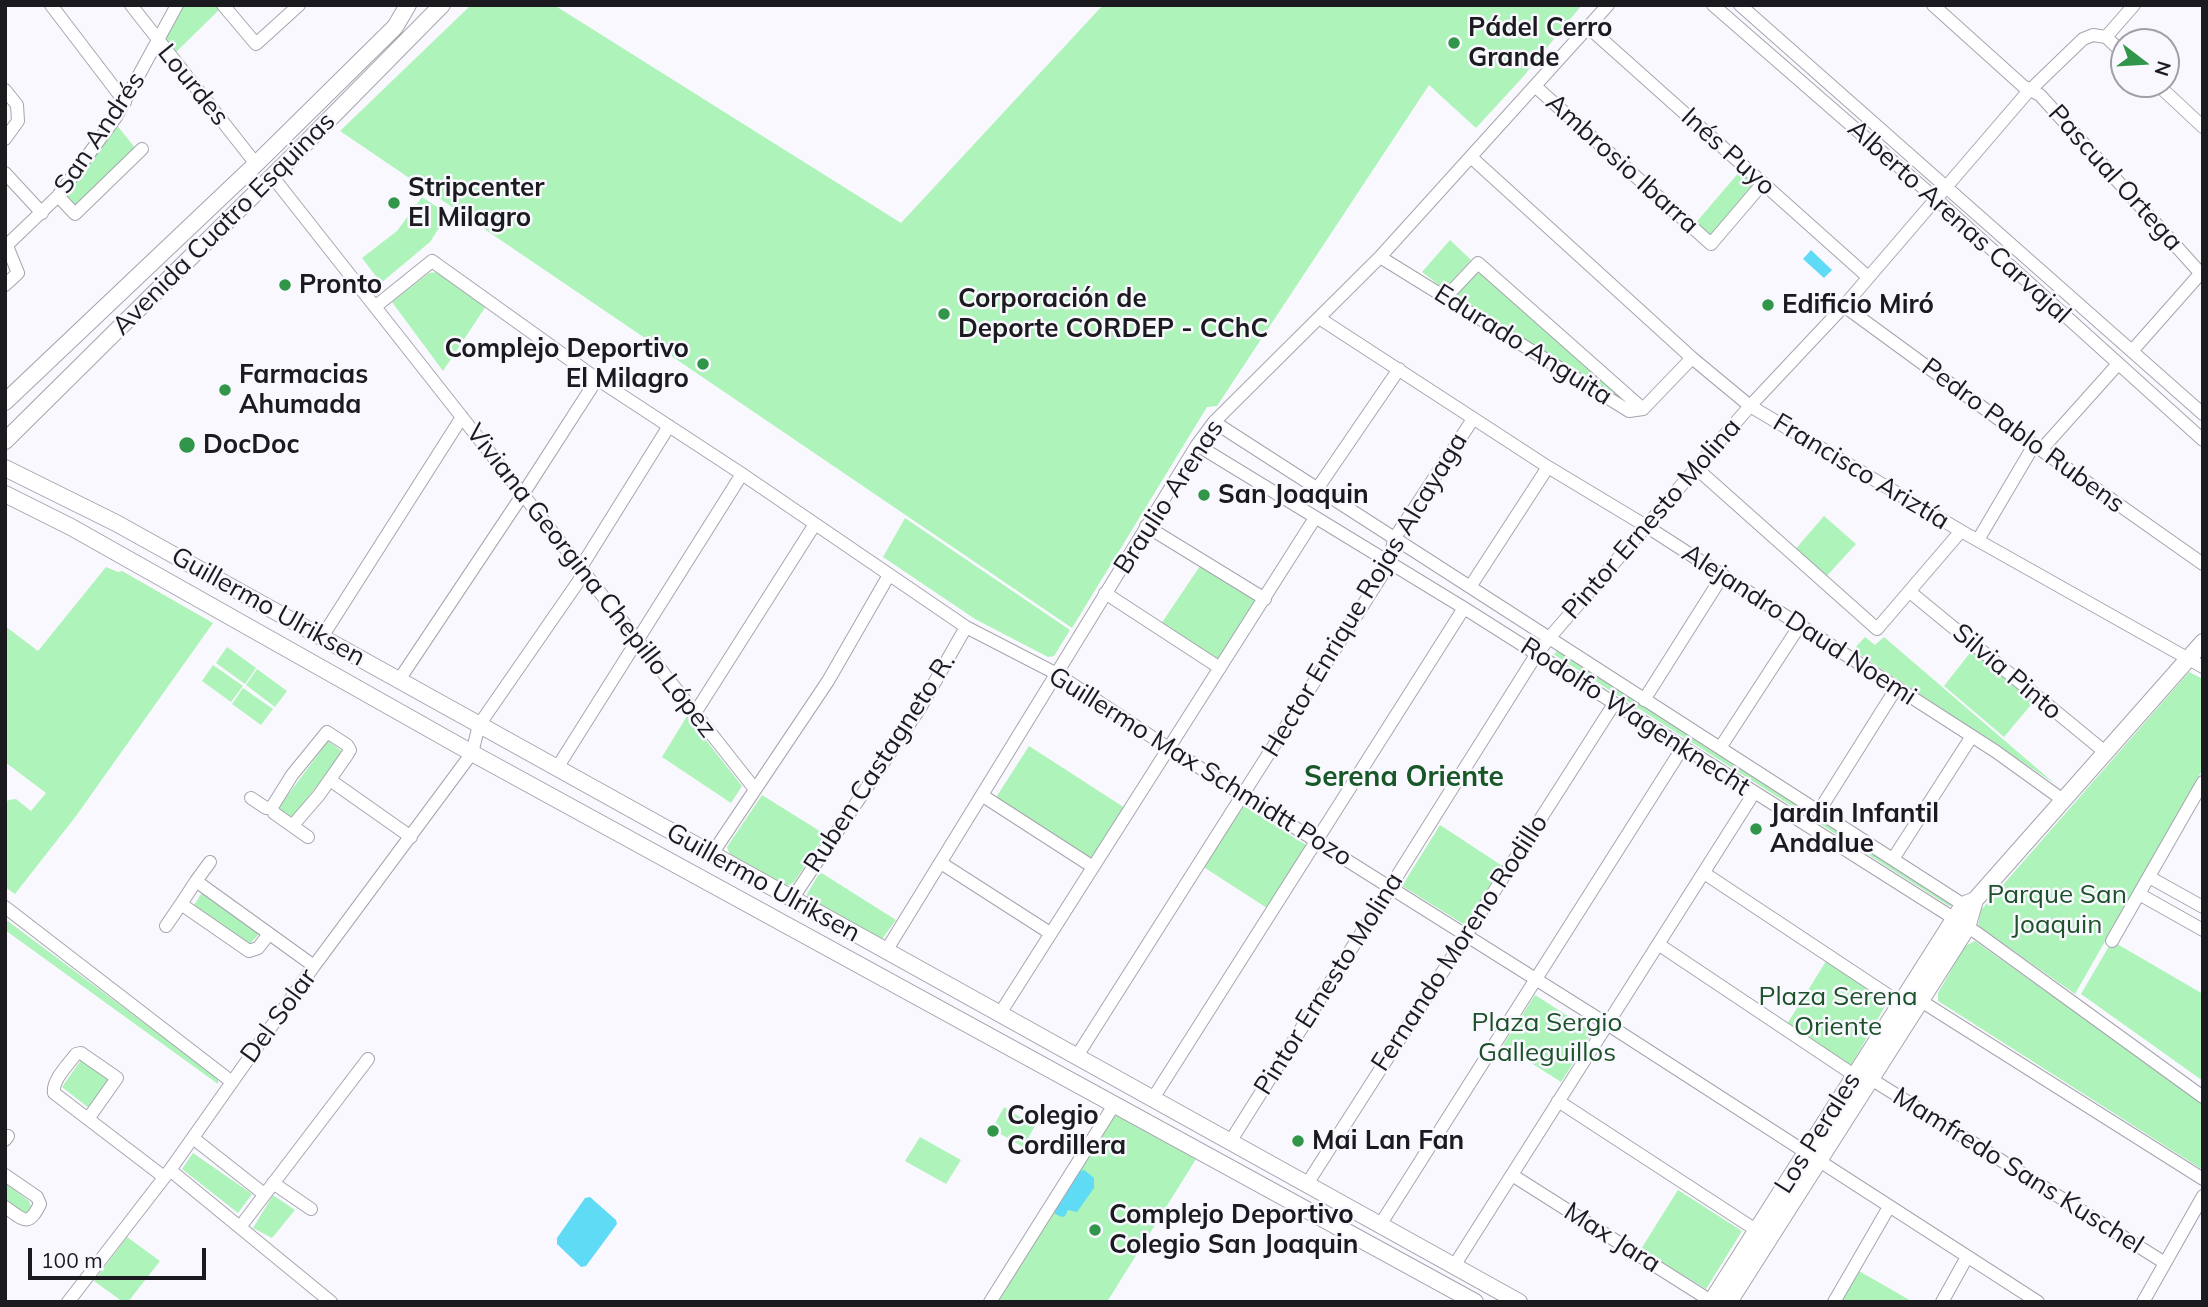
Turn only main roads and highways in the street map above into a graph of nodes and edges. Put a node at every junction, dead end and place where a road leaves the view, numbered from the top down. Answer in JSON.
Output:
{"nodes":[{"id":1,"x":408,"y":5,"type":"edge"},
{"id":2,"x":414,"y":5,"type":"edge"},
{"id":3,"x":442,"y":5,"type":"edge"},
{"id":4,"x":426,"y":20,"type":"junction"},
{"id":5,"x":5,"y":402,"type":"edge"},
{"id":6,"x":5,"y":441,"type":"edge"},
{"id":7,"x":5,"y":468,"type":"edge"},
{"id":8,"x":5,"y":494,"type":"edge"},
{"id":9,"x":203,"y":570,"type":"junction"},
{"id":10,"x":189,"y":594,"type":"junction"},
{"id":11,"x":2203,"y":642,"type":"edge"},
{"id":12,"x":1960,"y":923,"type":"junction"},
{"id":13,"x":1812,"y":1157,"type":"junction"},
{"id":14,"x":1711,"y":1301,"type":"edge"},
{"id":15,"x":1475,"y":1302,"type":"edge"},
{"id":16,"x":1519,"y":1302,"type":"edge"},
{"id":17,"x":1729,"y":1302,"type":"edge"}],
"edges":[{"from":1,"to":5,"type":"main road","name":"Avenida Cuatro Esquinas"},
{"from":2,"to":4,"type":"main road"},
{"from":3,"to":4,"type":"main road","name":"Avenida Cuatro Esquinas"},
{"from":4,"to":6,"type":"main road","name":"Avenida Cuatro Esquinas"},
{"from":7,"to":9,"type":"main road","name":"Guillermo Ulriksen"},
{"from":8,"to":10,"type":"main road","name":"Guillermo Ulriksen"},
{"from":9,"to":10,"type":"main road"},
{"from":9,"to":16,"type":"main road","name":"Guillermo Ulriksen"},
{"from":10,"to":15,"type":"main road","name":"Guillermo Ulriksen"},
{"from":11,"to":12,"type":"main road","name":"Los Perales"},
{"from":12,"to":13,"type":"main road","name":"Los Perales"},
{"from":12,"to":13,"type":"main road","name":"Los Perales"},
{"from":13,"to":14,"type":"main road","name":"Los Perales"},
{"from":13,"to":17,"type":"main road","name":"Los Perales"}]}
